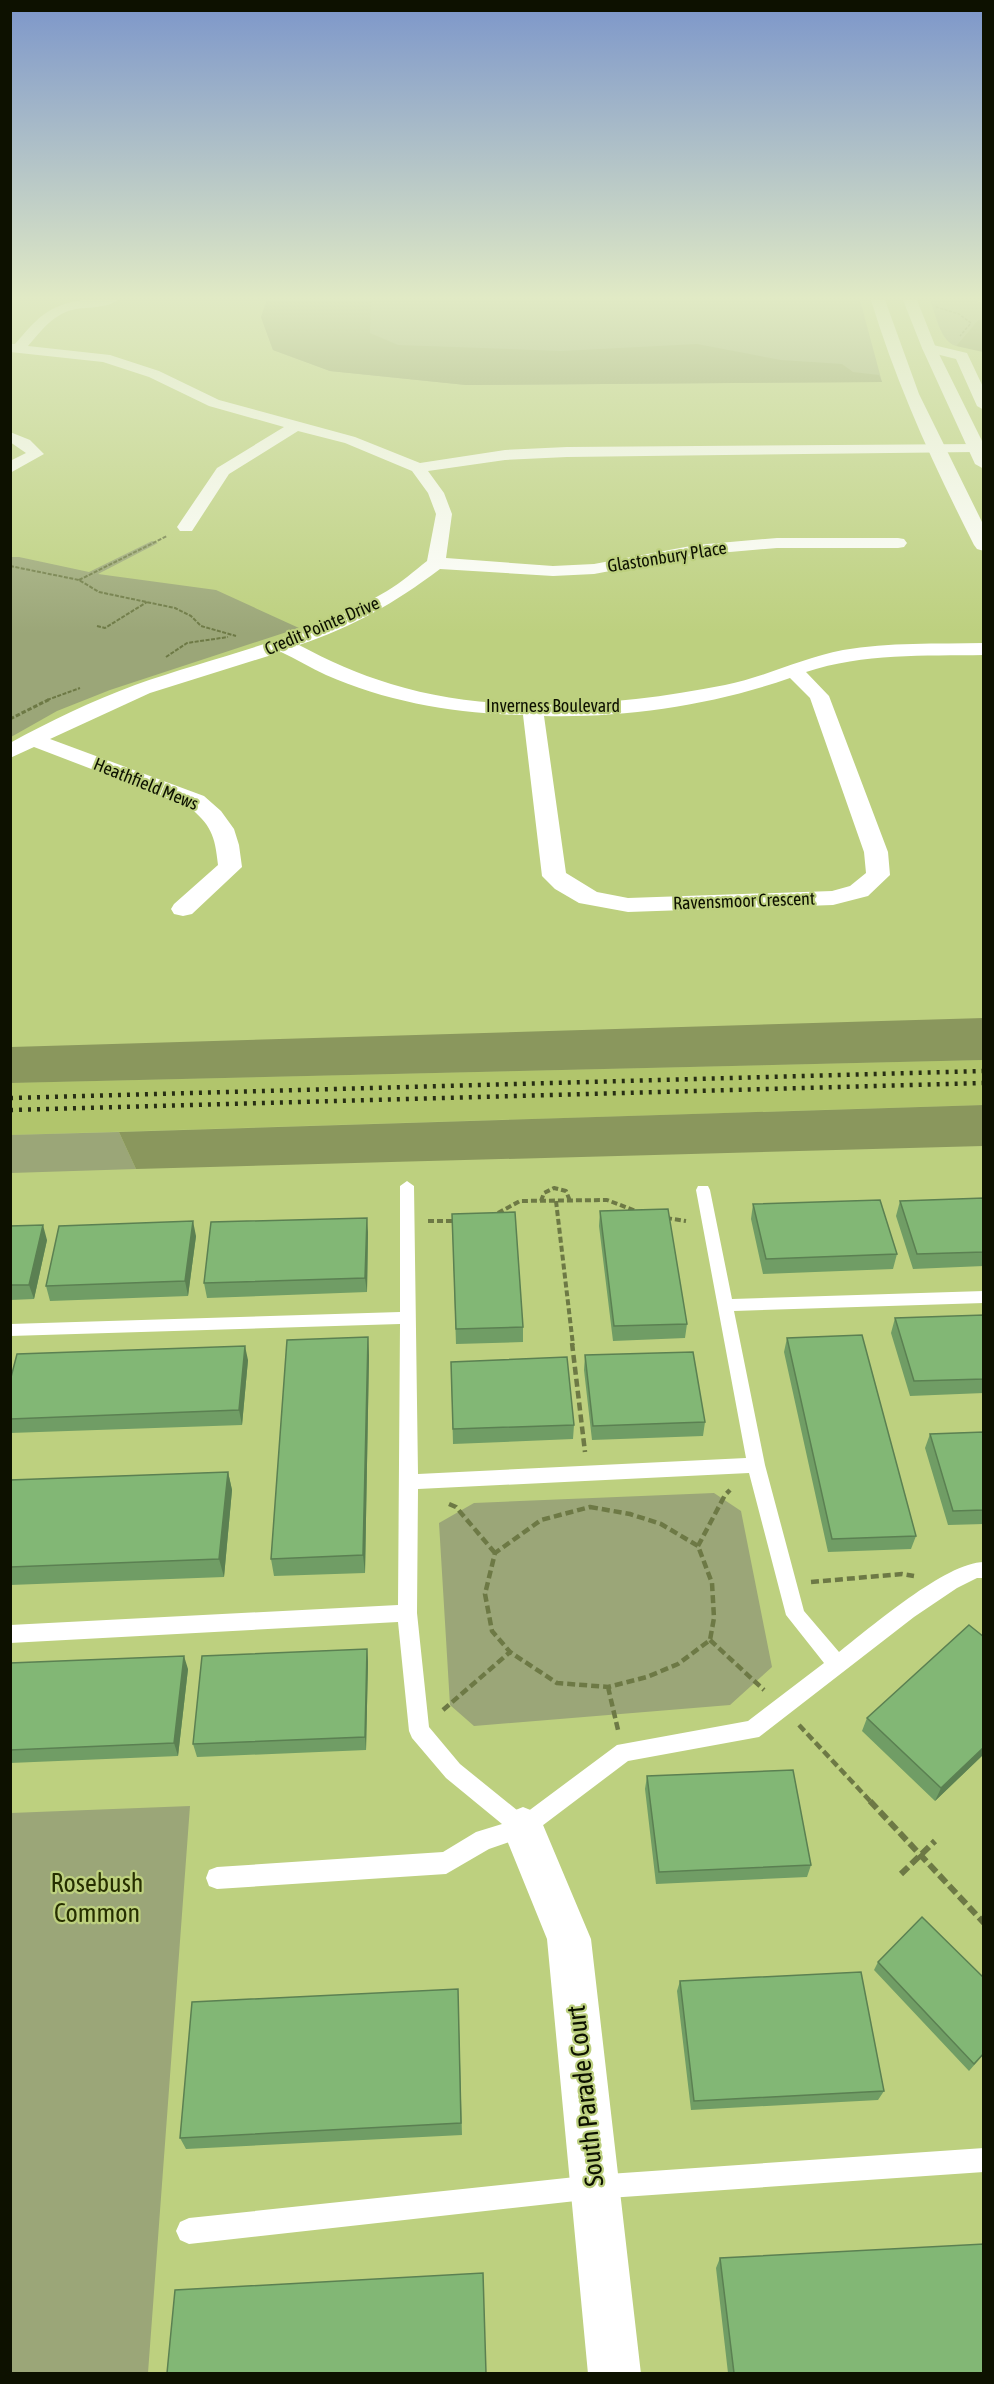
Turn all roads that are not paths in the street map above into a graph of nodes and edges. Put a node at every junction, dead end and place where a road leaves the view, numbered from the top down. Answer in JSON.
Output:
{"nodes":[{"id":1,"x":243,"y":411,"type":"edge"},
{"id":2,"x":922,"y":411,"type":"edge"},
{"id":3,"x":958,"y":411,"type":"edge"},
{"id":4,"x":295,"y":426,"type":"junction"},
{"id":5,"x":10,"y":436,"type":"edge"},
{"id":6,"x":936,"y":447,"type":"junction"},
{"id":7,"x":975,"y":447,"type":"junction"},
{"id":8,"x":984,"y":464,"type":"edge"},
{"id":9,"x":10,"y":468,"type":"edge"},
{"id":10,"x":418,"y":468,"type":"junction"},
{"id":11,"x":186,"y":527,"type":"road end"},
{"id":12,"x":898,"y":543,"type":"dead end"},
{"id":13,"x":984,"y":545,"type":"edge"},
{"id":14,"x":436,"y":563,"type":"junction"},
{"id":15,"x":283,"y":645,"type":"junction"},
{"id":16,"x":984,"y":649,"type":"edge"},
{"id":17,"x":984,"y":665,"type":"edge"},
{"id":18,"x":793,"y":670,"type":"junction"},
{"id":19,"x":533,"y":710,"type":"junction"},
{"id":20,"x":32,"y":739,"type":"junction"},
{"id":21,"x":10,"y":752,"type":"edge"},
{"id":22,"x":183,"y":909,"type":"dead end"},
{"id":23,"x":407,"y":1186,"type":"dead end"},
{"id":24,"x":704,"y":1190,"type":"dead end"},
{"id":25,"x":984,"y":1297,"type":"edge"},
{"id":26,"x":725,"y":1305,"type":"junction"},
{"id":27,"x":408,"y":1318,"type":"junction"},
{"id":28,"x":10,"y":1330,"type":"edge"},
{"id":29,"x":756,"y":1465,"type":"junction"},
{"id":30,"x":409,"y":1482,"type":"junction"},
{"id":31,"x":984,"y":1570,"type":"edge"},
{"id":32,"x":407,"y":1613,"type":"junction"},
{"id":33,"x":10,"y":1634,"type":"edge"},
{"id":34,"x":836,"y":1663,"type":"junction"},
{"id":35,"x":523,"y":1828,"type":"junction"},
{"id":36,"x":217,"y":1878,"type":"dead end"},
{"id":37,"x":984,"y":2160,"type":"edge"},
{"id":38,"x":594,"y":2187,"type":"junction"},
{"id":39,"x":189,"y":2231,"type":"dead end"},
{"id":40,"x":615,"y":2373,"type":"edge"}],
"edges":[{"from":1,"to":4,"type":"street"},
{"from":2,"to":6,"type":"main road"},
{"from":3,"to":7,"type":"main road"},
{"from":4,"to":10,"type":"street"},
{"from":4,"to":11,"type":"street"},
{"from":5,"to":9,"type":"street"},
{"from":6,"to":7,"type":"street"},
{"from":6,"to":10,"type":"street"},
{"from":6,"to":13,"type":"main road"},
{"from":7,"to":8,"type":"main road"},
{"from":10,"to":14,"type":"street"},
{"from":12,"to":14,"type":"street","name":"Glastonbury Place"},
{"from":14,"to":15,"type":"street","name":"Credit Pointe Drive"},
{"from":15,"to":19,"type":"street","name":"Inverness Boulevard"},
{"from":15,"to":20,"type":"street","name":"Credit Pointe Drive"},
{"from":16,"to":18,"type":"street","name":"Inverness Boulevard"},
{"from":17,"to":18,"type":"street","name":"Inverness Boulevard"},
{"from":18,"to":19,"type":"street","name":"Inverness Boulevard"},
{"from":18,"to":19,"type":"street","name":"Ravensmoor Crescent"},
{"from":20,"to":21,"type":"street","name":"Credit Pointe Drive"},
{"from":20,"to":22,"type":"street","name":"Heathfield Mews"},
{"from":23,"to":27,"type":"lane"},
{"from":24,"to":26,"type":"lane"},
{"from":25,"to":26,"type":"lane"},
{"from":26,"to":29,"type":"lane"},
{"from":27,"to":28,"type":"lane"},
{"from":27,"to":30,"type":"lane"},
{"from":29,"to":30,"type":"lane"},
{"from":29,"to":34,"type":"lane"},
{"from":30,"to":32,"type":"lane"},
{"from":31,"to":34,"type":"lane"},
{"from":32,"to":33,"type":"lane"},
{"from":32,"to":35,"type":"lane"},
{"from":34,"to":35,"type":"lane"},
{"from":35,"to":36,"type":"lane"},
{"from":35,"to":38,"type":"street","name":"South Parade Court"},
{"from":37,"to":38,"type":"lane"},
{"from":38,"to":39,"type":"lane"},
{"from":38,"to":40,"type":"street","name":"South Parade Court"}]}
